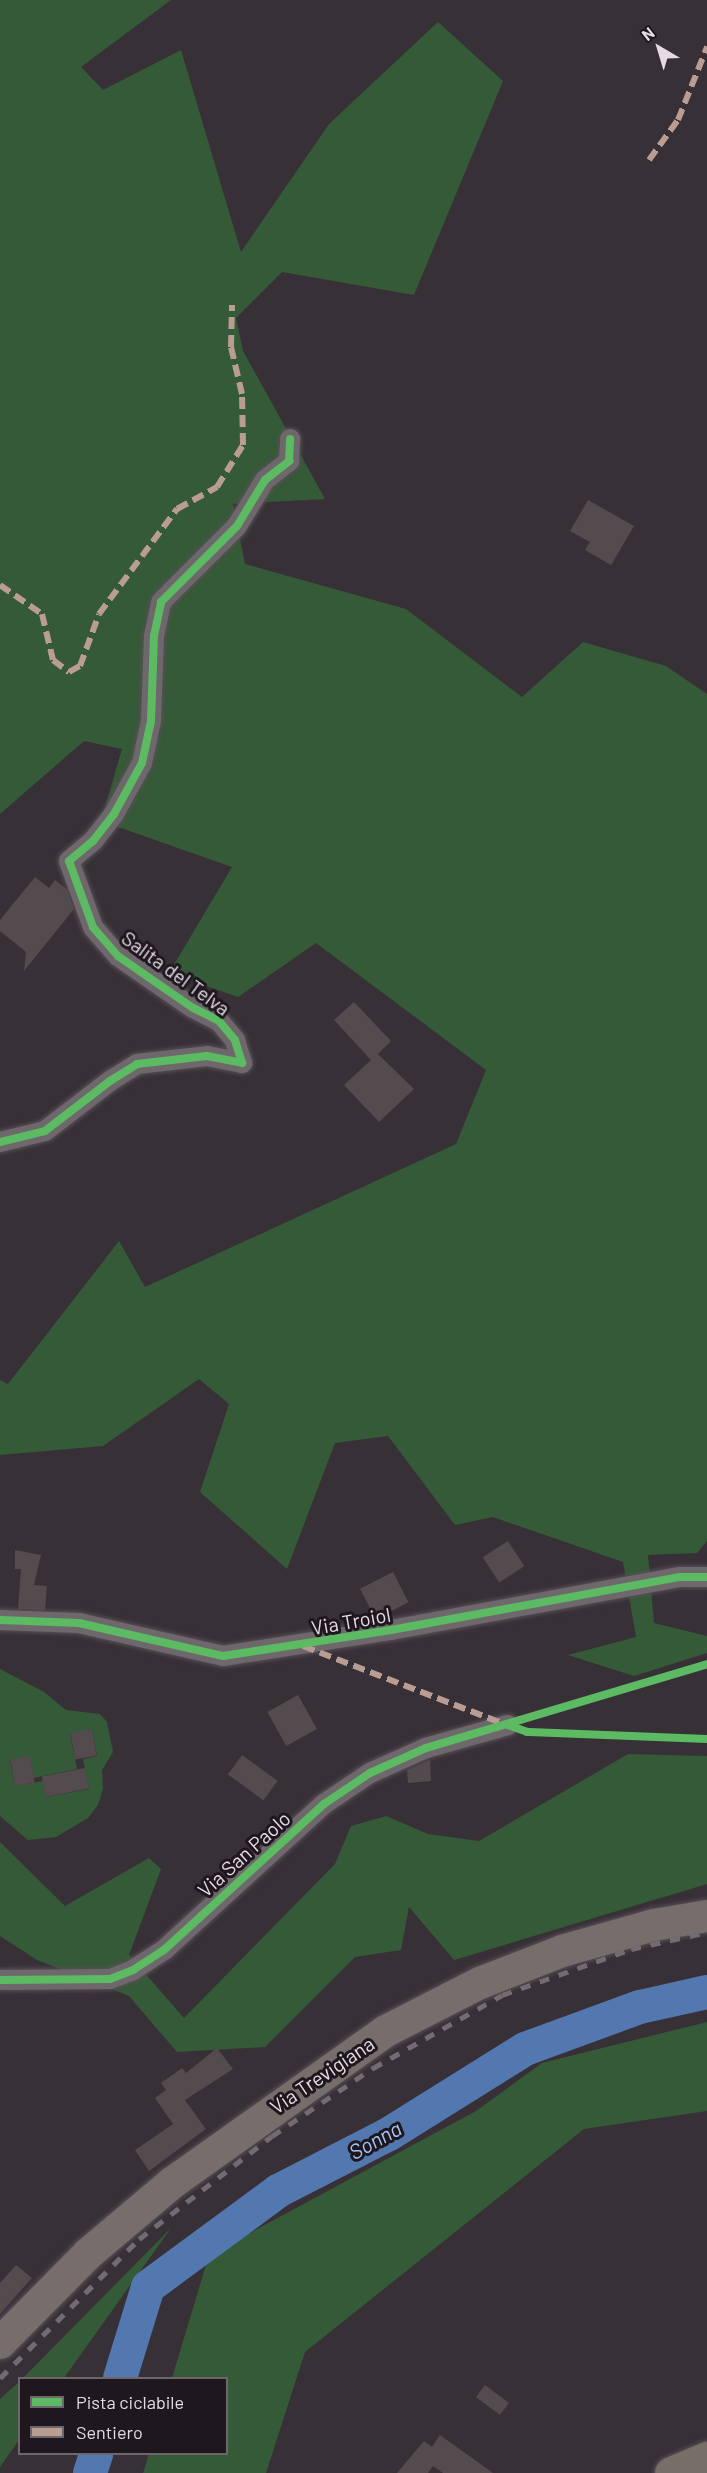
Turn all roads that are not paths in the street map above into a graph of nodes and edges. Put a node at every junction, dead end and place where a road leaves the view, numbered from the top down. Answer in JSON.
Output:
{"nodes":[{"id":1,"x":290,"y":439,"type":"dead end"},
{"id":2,"x":0,"y":1142,"type":"edge"},
{"id":3,"x":707,"y":1577,"type":"edge"},
{"id":4,"x":0,"y":1620,"type":"edge"},
{"id":5,"x":508,"y":1725,"type":"dead end"},
{"id":6,"x":707,"y":1916,"type":"edge"},
{"id":7,"x":0,"y":1980,"type":"edge"},
{"id":8,"x":0,"y":2343,"type":"edge"},
{"id":9,"x":707,"y":2458,"type":"edge"},
{"id":10,"x":671,"y":2473,"type":"edge"}],
"edges":[{"from":1,"to":2,"type":"street","name":"Salita del Telva"},
{"from":3,"to":4,"type":"street","name":"Via Troiol"},
{"from":5,"to":7,"type":"street","name":"Via San Paolo"},
{"from":6,"to":8,"type":"main road","name":"Via Trevigiana"},
{"from":9,"to":10,"type":"highway"}]}
